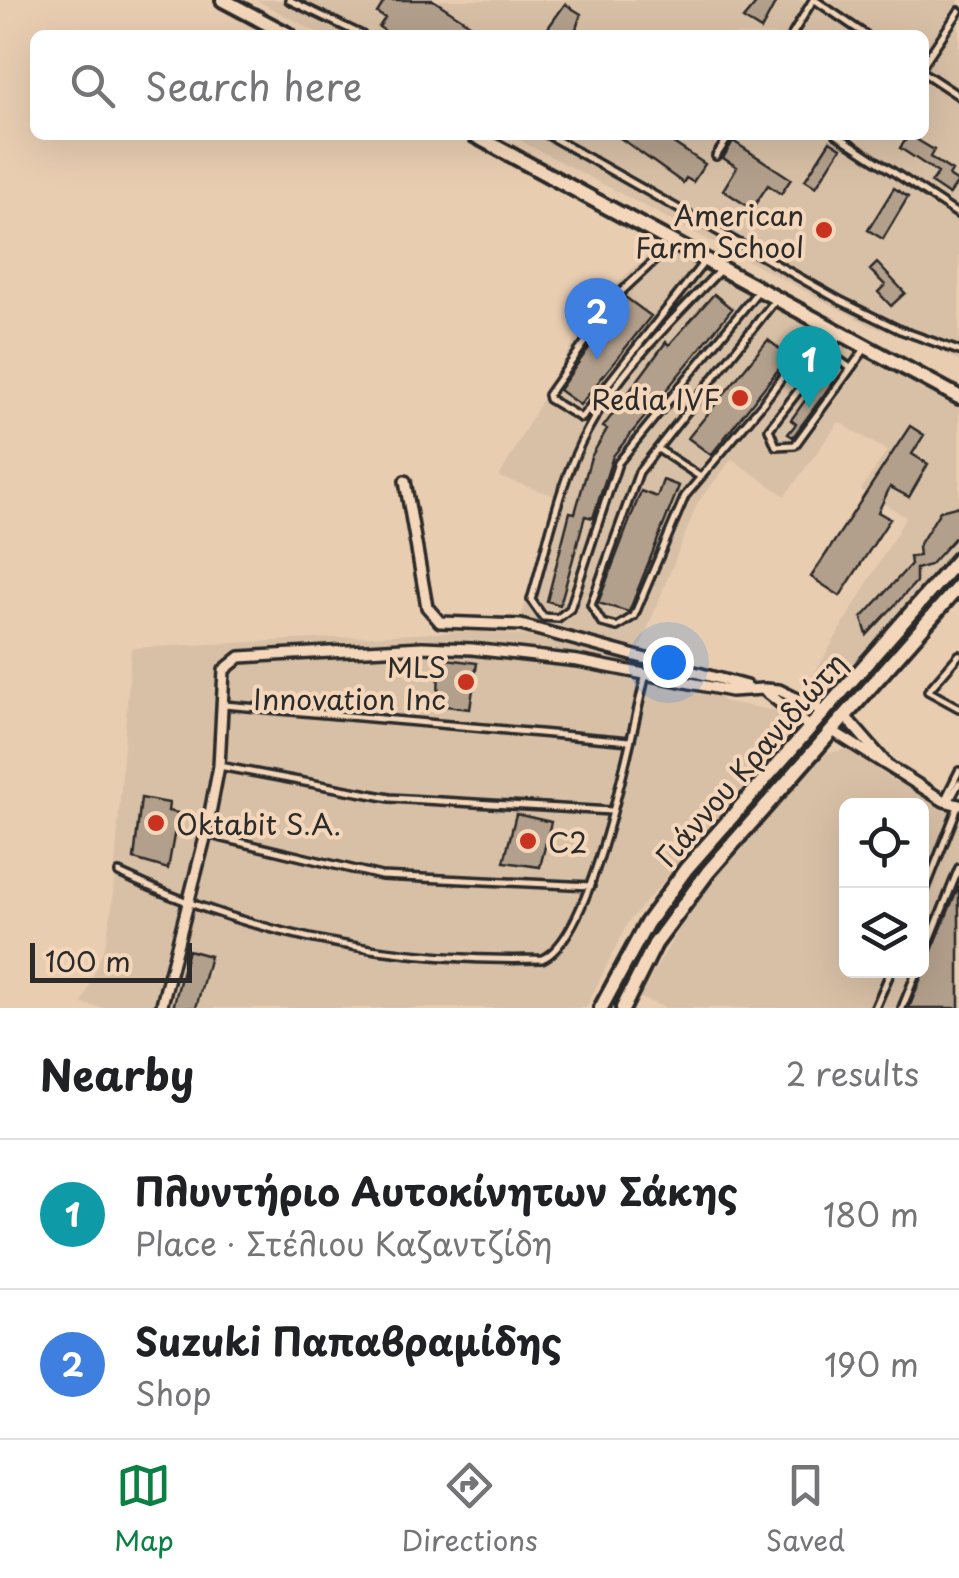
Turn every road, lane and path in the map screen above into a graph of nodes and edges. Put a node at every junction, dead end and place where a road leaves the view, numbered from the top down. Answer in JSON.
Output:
{"nodes":[{"id":1,"x":224,"y":0,"type":"edge"},
{"id":2,"x":289,"y":0,"type":"edge"},
{"id":3,"x":814,"y":0,"type":"edge"},
{"id":4,"x":959,"y":11,"type":"edge"},
{"id":5,"x":279,"y":30,"type":"edge"},
{"id":6,"x":352,"y":30,"type":"edge"},
{"id":7,"x":795,"y":30,"type":"edge"},
{"id":8,"x":859,"y":30,"type":"edge"},
{"id":9,"x":929,"y":56,"type":"edge"},
{"id":10,"x":929,"y":76,"type":"edge"},
{"id":11,"x":959,"y":96,"type":"edge"},
{"id":12,"x":483,"y":140,"type":"edge"},
{"id":13,"x":557,"y":140,"type":"edge"},
{"id":14,"x":727,"y":140,"type":"edge"},
{"id":15,"x":845,"y":140,"type":"edge"},
{"id":16,"x":716,"y":156,"type":"dead end"},
{"id":17,"x":959,"y":215,"type":"edge"},
{"id":18,"x":674,"y":242,"type":"junction"},
{"id":19,"x":706,"y":260,"type":"junction"},
{"id":20,"x":722,"y":268,"type":"junction"},
{"id":21,"x":760,"y":289,"type":"junction"},
{"id":22,"x":776,"y":298,"type":"junction"},
{"id":23,"x":822,"y":322,"type":"junction"},
{"id":24,"x":842,"y":334,"type":"junction"},
{"id":25,"x":867,"y":347,"type":"junction"},
{"id":26,"x":959,"y":351,"type":"edge"},
{"id":27,"x":828,"y":352,"type":"junction"},
{"id":28,"x":849,"y":366,"type":"junction"},
{"id":29,"x":959,"y":397,"type":"edge"},
{"id":30,"x":658,"y":448,"type":"junction"},
{"id":31,"x":699,"y":476,"type":"junction"},
{"id":32,"x":405,"y":481,"type":"dead end"},
{"id":33,"x":959,"y":558,"type":"edge"},
{"id":34,"x":959,"y":586,"type":"edge"},
{"id":35,"x":959,"y":655,"type":"edge"},
{"id":36,"x":646,"y":674,"type":"junction"},
{"id":37,"x":749,"y":687,"type":"junction"},
{"id":38,"x":763,"y":689,"type":"junction"},
{"id":39,"x":223,"y":705,"type":"junction"},
{"id":40,"x":959,"y":708,"type":"edge"},
{"id":41,"x":824,"y":712,"type":"junction"},
{"id":42,"x":844,"y":715,"type":"junction"},
{"id":43,"x":811,"y":728,"type":"junction"},
{"id":44,"x":831,"y":730,"type":"junction"},
{"id":45,"x":630,"y":741,"type":"junction"},
{"id":46,"x":219,"y":766,"type":"junction"},
{"id":47,"x":894,"y":771,"type":"junction"},
{"id":48,"x":959,"y":771,"type":"edge"},
{"id":49,"x":959,"y":782,"type":"edge"},
{"id":50,"x":953,"y":803,"type":"edge"},
{"id":51,"x":611,"y":812,"type":"junction"},
{"id":52,"x":206,"y":834,"type":"junction"},
{"id":53,"x":959,"y":868,"type":"edge"},
{"id":54,"x":119,"y":873,"type":"dead end"},
{"id":55,"x":591,"y":886,"type":"junction"},
{"id":56,"x":925,"y":888,"type":"edge"},
{"id":57,"x":190,"y":906,"type":"junction"},
{"id":58,"x":929,"y":943,"type":"edge"},
{"id":59,"x":888,"y":978,"type":"edge"},
{"id":60,"x":914,"y":978,"type":"edge"},
{"id":61,"x":161,"y":1008,"type":"edge"},
{"id":62,"x":601,"y":1008,"type":"edge"},
{"id":63,"x":623,"y":1008,"type":"edge"},
{"id":64,"x":875,"y":1008,"type":"edge"},
{"id":65,"x":902,"y":1008,"type":"edge"}],
"edges":[{"from":1,"to":5,"type":"street"},
{"from":2,"to":6,"type":"lane"},
{"from":3,"to":7,"type":"lane"},
{"from":3,"to":8,"type":"lane"},
{"from":4,"to":9,"type":"lane"},
{"from":10,"to":11,"type":"lane"},
{"from":12,"to":18,"type":"street"},
{"from":13,"to":26,"type":"lane"},
{"from":14,"to":16,"type":"lane"},
{"from":15,"to":17,"type":"lane"},
{"from":18,"to":19,"type":"street"},
{"from":18,"to":19,"type":"lane"},
{"from":19,"to":20,"type":"street"},
{"from":20,"to":21,"type":"street"},
{"from":20,"to":21,"type":"lane"},
{"from":21,"to":22,"type":"street"},
{"from":22,"to":23,"type":"street"},
{"from":22,"to":30,"type":"lane"},
{"from":23,"to":24,"type":"street"},
{"from":23,"to":31,"type":"lane"},
{"from":24,"to":25,"type":"street"},
{"from":24,"to":27,"type":"lane"},
{"from":25,"to":28,"type":"lane"},
{"from":25,"to":29,"type":"street"},
{"from":27,"to":28,"type":"lane"},
{"from":27,"to":28,"type":"lane"},
{"from":30,"to":31,"type":"lane"},
{"from":30,"to":31,"type":"lane"},
{"from":32,"to":37,"type":"street"},
{"from":33,"to":41,"type":"street","name":"Γιάννου Κρανιδιώτη"},
{"from":34,"to":42,"type":"street","name":"Γιάννου Κρανιδιώτη"},
{"from":35,"to":40,"type":"lane"},
{"from":36,"to":37,"type":"street"},
{"from":36,"to":39,"type":"street"},
{"from":36,"to":45,"type":"lane"},
{"from":37,"to":38,"type":"street"},
{"from":38,"to":41,"type":"street"},
{"from":38,"to":43,"type":"street"},
{"from":39,"to":45,"type":"lane"},
{"from":39,"to":46,"type":"street"},
{"from":41,"to":43,"type":"street","name":"Γιάννου Κρανιδιώτη"},
{"from":42,"to":44,"type":"street","name":"Γιάννου Κρανιδιώτη"},
{"from":42,"to":47,"type":"street"},
{"from":43,"to":62,"type":"street","name":"Γιάννου Κρανιδιώτη"},
{"from":44,"to":47,"type":"street"},
{"from":44,"to":63,"type":"street","name":"Γιάννου Κρανιδιώτη"},
{"from":45,"to":51,"type":"lane"},
{"from":46,"to":51,"type":"lane"},
{"from":46,"to":52,"type":"street"},
{"from":47,"to":50,"type":"street"},
{"from":48,"to":50,"type":"lane"},
{"from":49,"to":50,"type":"lane"},
{"from":50,"to":56,"type":"lane"},
{"from":51,"to":55,"type":"lane"},
{"from":52,"to":55,"type":"lane"},
{"from":52,"to":57,"type":"street"},
{"from":53,"to":58,"type":"lane"},
{"from":54,"to":57,"type":"lane"},
{"from":55,"to":57,"type":"lane"},
{"from":57,"to":61,"type":"street"},
{"from":59,"to":64,"type":"lane"},
{"from":60,"to":65,"type":"lane"}]}
